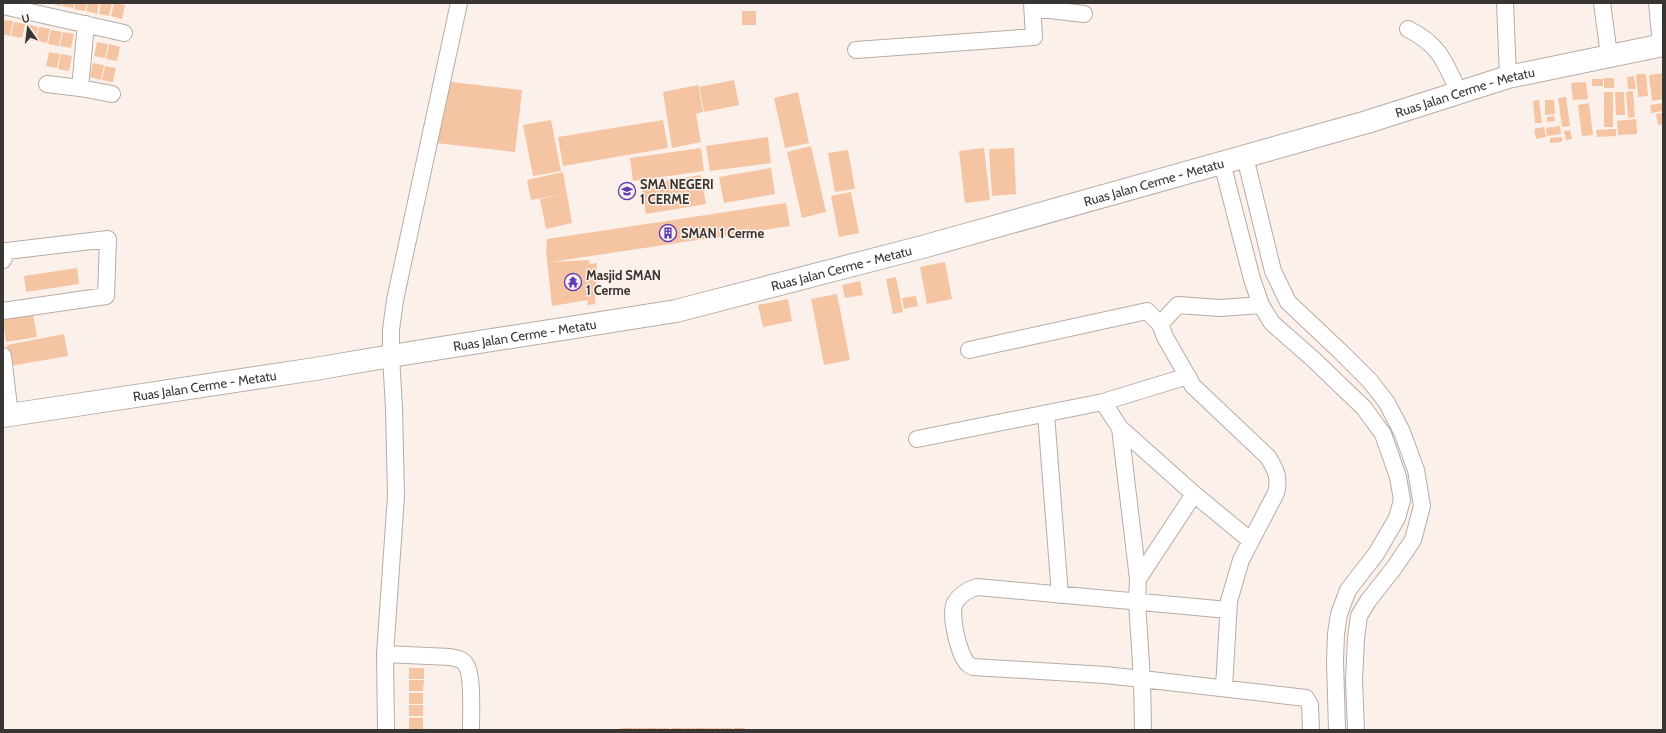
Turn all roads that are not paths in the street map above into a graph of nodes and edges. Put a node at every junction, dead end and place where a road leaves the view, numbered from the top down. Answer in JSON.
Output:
{"nodes":[{"id":1,"x":459,"y":3,"type":"edge"},
{"id":2,"x":1505,"y":3,"type":"edge"},
{"id":3,"x":1602,"y":3,"type":"edge"},
{"id":4,"x":1657,"y":3,"type":"edge"},
{"id":5,"x":1033,"y":5,"type":"edge"},
{"id":6,"x":3,"y":6,"type":"edge"},
{"id":7,"x":1084,"y":14,"type":"dead end"},
{"id":8,"x":86,"y":24,"type":"junction"},
{"id":9,"x":1408,"y":28,"type":"dead end"},
{"id":10,"x":124,"y":33,"type":"dead end"},
{"id":11,"x":1662,"y":45,"type":"edge"},
{"id":12,"x":856,"y":50,"type":"dead end"},
{"id":13,"x":1609,"y":56,"type":"junction"},
{"id":14,"x":1508,"y":77,"type":"junction"},
{"id":15,"x":47,"y":84,"type":"dead end"},
{"id":16,"x":80,"y":88,"type":"junction"},
{"id":17,"x":1459,"y":93,"type":"junction"},
{"id":18,"x":112,"y":94,"type":"dead end"},
{"id":19,"x":1245,"y":157,"type":"junction"},
{"id":20,"x":1222,"y":163,"type":"junction"},
{"id":21,"x":3,"y":260,"type":"edge"},
{"id":22,"x":1261,"y":305,"type":"junction"},
{"id":23,"x":3,"y":311,"type":"edge"},
{"id":24,"x":1160,"y":324,"type":"junction"},
{"id":25,"x":1338,"y":349,"type":"junction"},
{"id":26,"x":969,"y":350,"type":"dead end"},
{"id":27,"x":3,"y":356,"type":"edge"},
{"id":28,"x":391,"y":356,"type":"junction"},
{"id":29,"x":1320,"y":366,"type":"junction"},
{"id":30,"x":1361,"y":372,"type":"junction"},
{"id":31,"x":1188,"y":376,"type":"junction"},
{"id":32,"x":1344,"y":388,"type":"junction"},
{"id":33,"x":1103,"y":402,"type":"junction"},
{"id":34,"x":1046,"y":414,"type":"junction"},
{"id":35,"x":6,"y":415,"type":"edge"},
{"id":36,"x":1120,"y":428,"type":"junction"},
{"id":37,"x":917,"y":439,"type":"dead end"},
{"id":38,"x":1194,"y":494,"type":"junction"},
{"id":39,"x":1402,"y":500,"type":"junction"},
{"id":40,"x":1422,"y":506,"type":"junction"},
{"id":41,"x":1251,"y":541,"type":"junction"},
{"id":42,"x":1138,"y":579,"type":"junction"},
{"id":43,"x":1060,"y":595,"type":"junction"},
{"id":44,"x":1137,"y":602,"type":"junction"},
{"id":45,"x":1228,"y":610,"type":"junction"},
{"id":46,"x":385,"y":654,"type":"junction"},
{"id":47,"x":1142,"y":679,"type":"junction"},
{"id":48,"x":1224,"y":688,"type":"junction"},
{"id":49,"x":386,"y":730,"type":"edge"},
{"id":50,"x":471,"y":730,"type":"edge"},
{"id":51,"x":1143,"y":730,"type":"edge"},
{"id":52,"x":1311,"y":730,"type":"edge"},
{"id":53,"x":1337,"y":730,"type":"edge"},
{"id":54,"x":1356,"y":730,"type":"edge"}],
"edges":[{"from":1,"to":28,"type":"street"},
{"from":2,"to":14,"type":"street"},
{"from":3,"to":13,"type":"street"},
{"from":4,"to":11,"type":"street"},
{"from":5,"to":7,"type":"street"},
{"from":5,"to":12,"type":"street"},
{"from":6,"to":8,"type":"street"},
{"from":8,"to":10,"type":"street"},
{"from":8,"to":16,"type":"street"},
{"from":9,"to":17,"type":"street"},
{"from":11,"to":13,"type":"main road","name":"Ruas Jalan Cerme - Metatu"},
{"from":13,"to":14,"type":"main road","name":"Ruas Jalan Cerme - Metatu"},
{"from":14,"to":17,"type":"main road","name":"Ruas Jalan Cerme - Metatu"},
{"from":15,"to":16,"type":"street"},
{"from":16,"to":18,"type":"street"},
{"from":17,"to":19,"type":"main road","name":"Ruas Jalan Cerme - Metatu"},
{"from":19,"to":20,"type":"main road","name":"Ruas Jalan Cerme - Metatu"},
{"from":19,"to":25,"type":"street"},
{"from":20,"to":22,"type":"street"},
{"from":20,"to":28,"type":"main road","name":"Ruas Jalan Cerme - Metatu"},
{"from":21,"to":23,"type":"street"},
{"from":22,"to":24,"type":"street"},
{"from":22,"to":29,"type":"street"},
{"from":24,"to":26,"type":"street"},
{"from":24,"to":31,"type":"street"},
{"from":25,"to":29,"type":"street"},
{"from":25,"to":30,"type":"street"},
{"from":27,"to":35,"type":"street"},
{"from":28,"to":35,"type":"main road","name":"Ruas Jalan Cerme - Metatu"},
{"from":28,"to":46,"type":"street"},
{"from":29,"to":32,"type":"street"},
{"from":30,"to":32,"type":"street"},
{"from":30,"to":40,"type":"street"},
{"from":31,"to":33,"type":"street"},
{"from":31,"to":41,"type":"street"},
{"from":32,"to":39,"type":"street"},
{"from":33,"to":34,"type":"street"},
{"from":33,"to":36,"type":"street"},
{"from":34,"to":37,"type":"street"},
{"from":34,"to":43,"type":"street"},
{"from":36,"to":38,"type":"street"},
{"from":36,"to":42,"type":"street"},
{"from":38,"to":41,"type":"street"},
{"from":38,"to":42,"type":"street"},
{"from":39,"to":40,"type":"street"},
{"from":39,"to":53,"type":"street"},
{"from":40,"to":54,"type":"street"},
{"from":41,"to":45,"type":"street"},
{"from":42,"to":44,"type":"street"},
{"from":43,"to":44,"type":"street"},
{"from":43,"to":47,"type":"street"},
{"from":44,"to":45,"type":"street"},
{"from":44,"to":47,"type":"street"},
{"from":45,"to":48,"type":"street"},
{"from":46,"to":49,"type":"street"},
{"from":46,"to":50,"type":"street"},
{"from":47,"to":48,"type":"street"},
{"from":47,"to":51,"type":"street"},
{"from":48,"to":52,"type":"street"}]}
